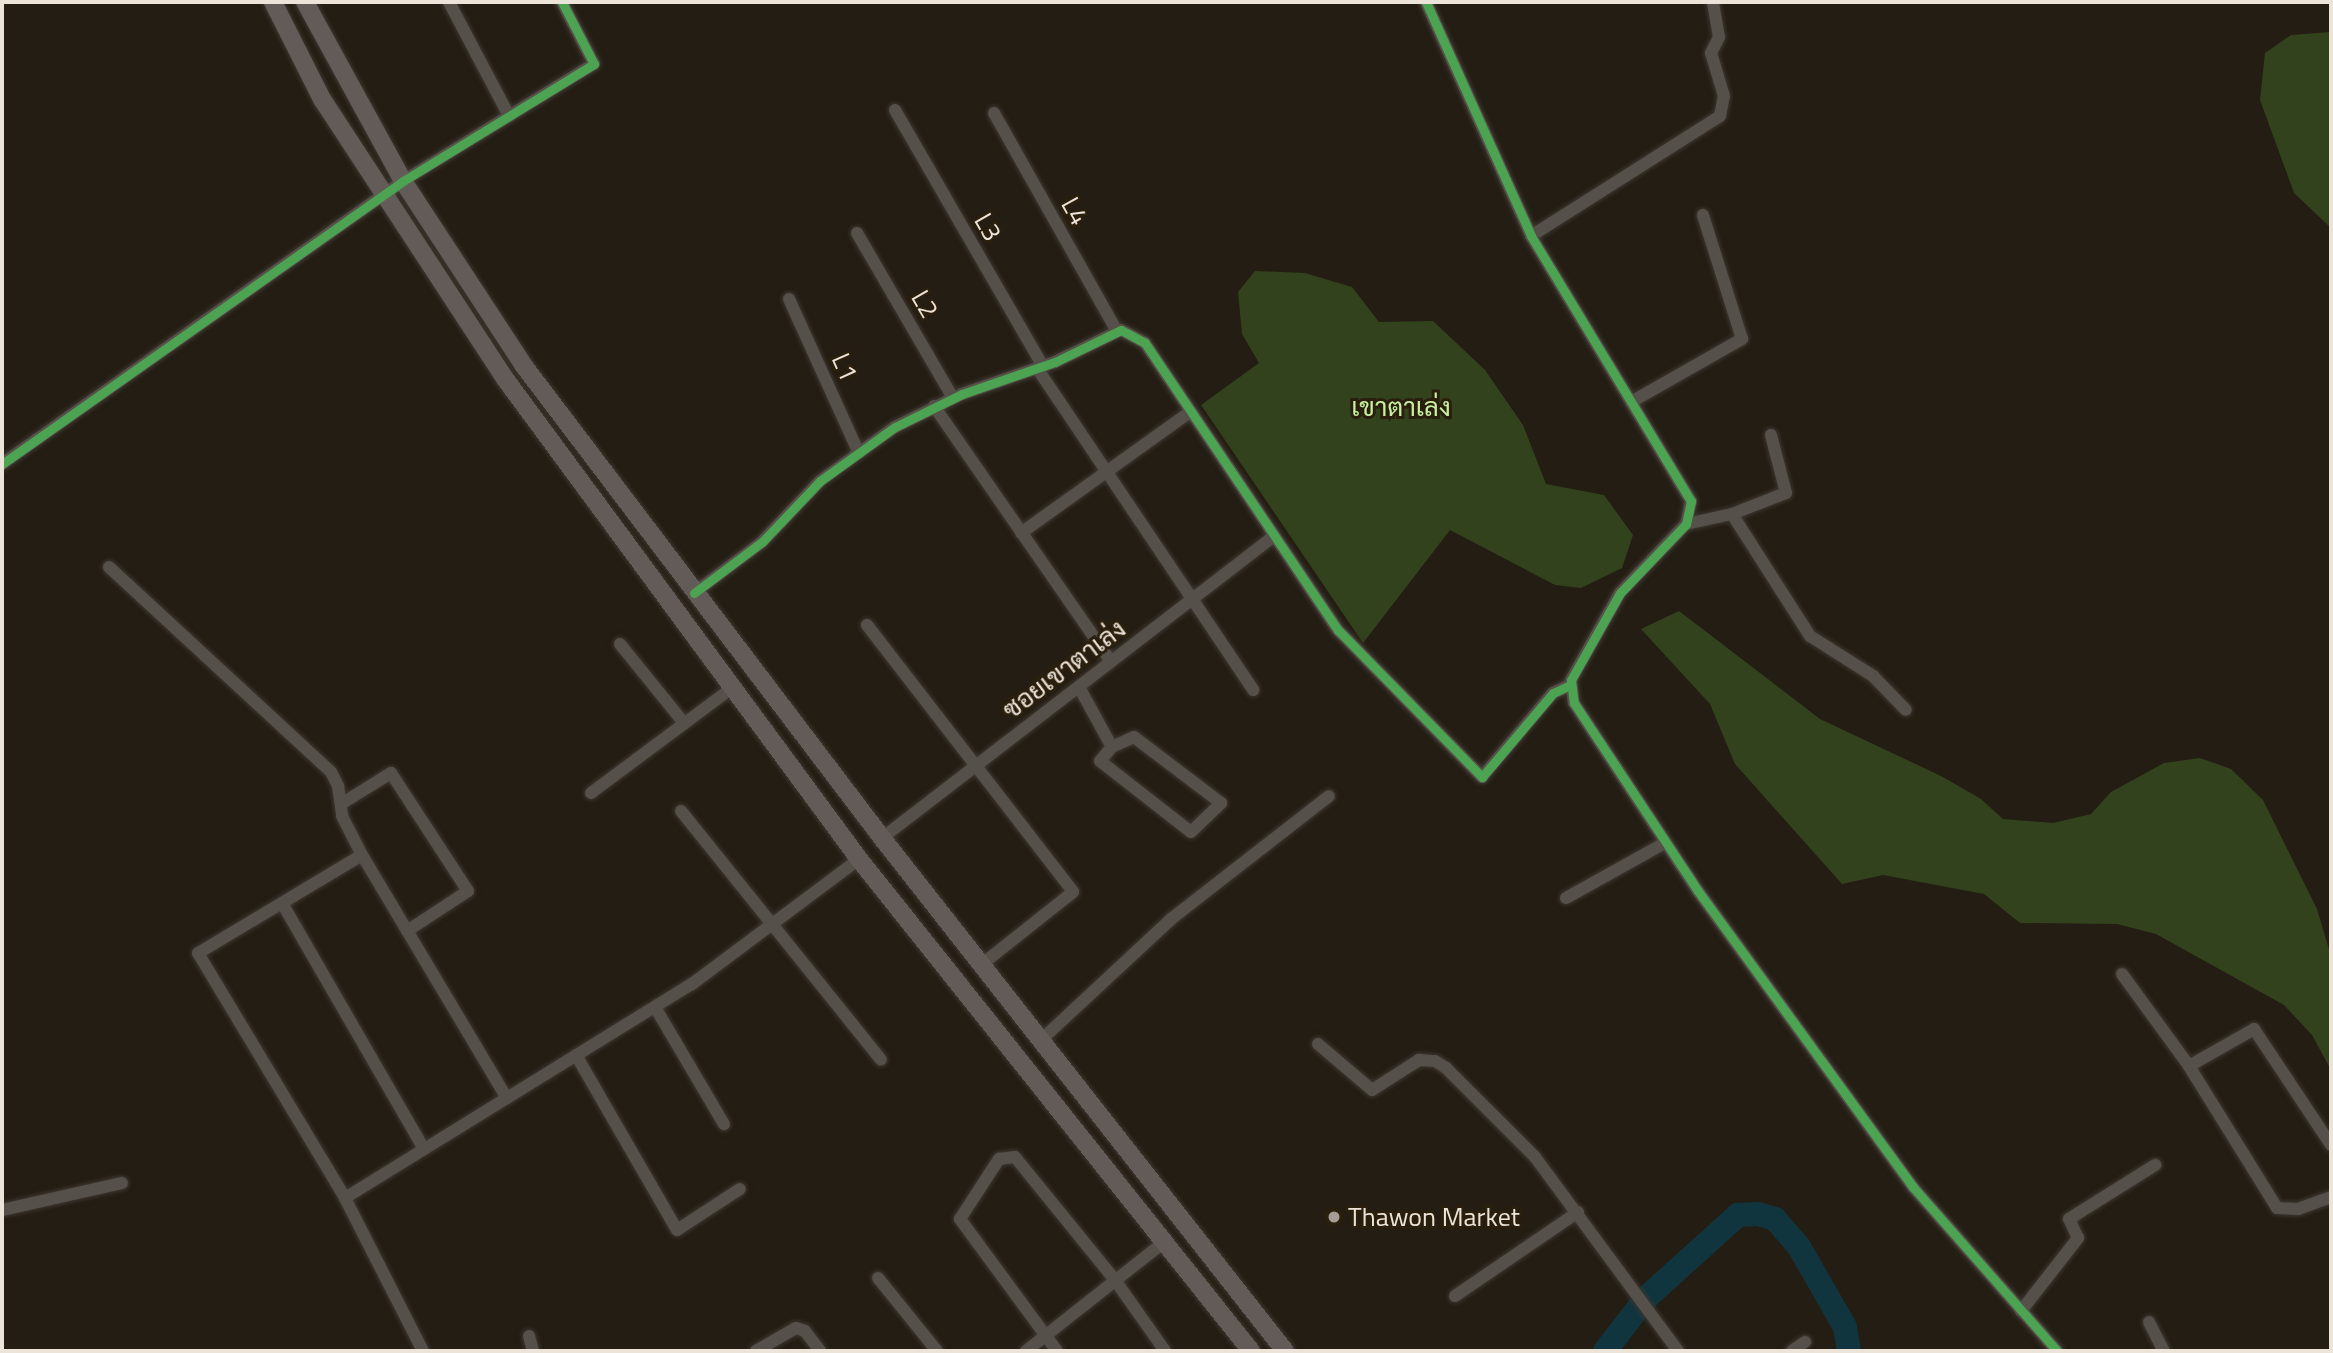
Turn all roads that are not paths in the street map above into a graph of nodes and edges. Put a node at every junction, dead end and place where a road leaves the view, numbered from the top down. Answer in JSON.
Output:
{"nodes":[{"id":1,"x":273,"y":2,"type":"edge"},
{"id":2,"x":305,"y":2,"type":"edge"},
{"id":3,"x":449,"y":2,"type":"edge"},
{"id":4,"x":562,"y":2,"type":"edge"},
{"id":5,"x":1426,"y":2,"type":"edge"},
{"id":6,"x":1713,"y":2,"type":"edge"},
{"id":7,"x":895,"y":110,"type":"dead end"},
{"id":8,"x":994,"y":113,"type":"dead end"},
{"id":9,"x":509,"y":116,"type":"junction"},
{"id":10,"x":403,"y":181,"type":"junction"},
{"id":11,"x":382,"y":196,"type":"junction"},
{"id":12,"x":1703,"y":215,"type":"dead end"},
{"id":13,"x":857,"y":233,"type":"dead end"},
{"id":14,"x":1531,"y":236,"type":"junction"},
{"id":15,"x":789,"y":299,"type":"dead end"},
{"id":16,"x":1117,"y":331,"type":"junction"},
{"id":17,"x":1040,"y":367,"type":"junction"},
{"id":18,"x":953,"y":398,"type":"junction"},
{"id":19,"x":1631,"y":402,"type":"junction"},
{"id":20,"x":934,"y":406,"type":"junction"},
{"id":21,"x":1190,"y":412,"type":"junction"},
{"id":22,"x":1771,"y":435,"type":"dead end"},
{"id":23,"x":859,"y":453,"type":"junction"},
{"id":24,"x":2,"y":464,"type":"edge"},
{"id":25,"x":1107,"y":472,"type":"junction"},
{"id":26,"x":1732,"y":514,"type":"junction"},
{"id":27,"x":1686,"y":524,"type":"junction"},
{"id":28,"x":1021,"y":533,"type":"junction"},
{"id":29,"x":1273,"y":537,"type":"junction"},
{"id":30,"x":109,"y":567,"type":"dead end"},
{"id":31,"x":694,"y":593,"type":"junction"},
{"id":32,"x":1193,"y":599,"type":"junction"},
{"id":33,"x":867,"y":625,"type":"dead end"},
{"id":34,"x":620,"y":644,"type":"dead end"},
{"id":35,"x":1111,"y":662,"type":"junction"},
{"id":36,"x":1570,"y":685,"type":"junction"},
{"id":37,"x":733,"y":687,"type":"junction"},
{"id":38,"x":1079,"y":687,"type":"junction"},
{"id":39,"x":1254,"y":690,"type":"dead end"},
{"id":40,"x":1906,"y":710,"type":"dead end"},
{"id":41,"x":684,"y":723,"type":"junction"},
{"id":42,"x":1112,"y":747,"type":"junction"},
{"id":43,"x":975,"y":766,"type":"junction"},
{"id":44,"x":591,"y":793,"type":"dead end"},
{"id":45,"x":1329,"y":796,"type":"dead end"},
{"id":46,"x":341,"y":804,"type":"junction"},
{"id":47,"x":681,"y":811,"type":"dead end"},
{"id":48,"x":882,"y":838,"type":"junction"},
{"id":49,"x":1665,"y":843,"type":"junction"},
{"id":50,"x":362,"y":855,"type":"junction"},
{"id":51,"x":859,"y":859,"type":"junction"},
{"id":52,"x":1566,"y":898,"type":"dead end"},
{"id":53,"x":282,"y":903,"type":"junction"},
{"id":54,"x":771,"y":927,"type":"junction"},
{"id":55,"x":407,"y":931,"type":"junction"},
{"id":56,"x":982,"y":965,"type":"junction"},
{"id":57,"x":2122,"y":974,"type":"dead end"},
{"id":58,"x":655,"y":1007,"type":"junction"},
{"id":59,"x":1041,"y":1040,"type":"junction"},
{"id":60,"x":1318,"y":1044,"type":"dead end"},
{"id":61,"x":576,"y":1055,"type":"junction"},
{"id":62,"x":881,"y":1060,"type":"dead end"},
{"id":63,"x":2189,"y":1066,"type":"junction"},
{"id":64,"x":507,"y":1098,"type":"junction"},
{"id":65,"x":724,"y":1124,"type":"dead end"},
{"id":66,"x":2331,"y":1145,"type":"edge"},
{"id":67,"x":424,"y":1149,"type":"junction"},
{"id":68,"x":2155,"y":1165,"type":"dead end"},
{"id":69,"x":122,"y":1183,"type":"dead end"},
{"id":70,"x":740,"y":1189,"type":"dead end"},
{"id":71,"x":2331,"y":1197,"type":"edge"},
{"id":72,"x":345,"y":1198,"type":"junction"},
{"id":73,"x":2,"y":1210,"type":"edge"},
{"id":74,"x":1578,"y":1212,"type":"junction"},
{"id":75,"x":1164,"y":1242,"type":"junction"},
{"id":76,"x":878,"y":1278,"type":"dead end"},
{"id":77,"x":1115,"y":1280,"type":"junction"},
{"id":78,"x":1455,"y":1296,"type":"dead end"},
{"id":79,"x":2021,"y":1311,"type":"junction"},
{"id":80,"x":2150,"y":1322,"type":"dead end"},
{"id":81,"x":529,"y":1336,"type":"dead end"},
{"id":82,"x":1045,"y":1336,"type":"junction"},
{"id":83,"x":1805,"y":1342,"type":"dead end"},
{"id":84,"x":423,"y":1351,"type":"edge"},
{"id":85,"x":533,"y":1351,"type":"edge"},
{"id":86,"x":756,"y":1351,"type":"edge"},
{"id":87,"x":820,"y":1351,"type":"edge"},
{"id":88,"x":937,"y":1351,"type":"edge"},
{"id":89,"x":1026,"y":1351,"type":"edge"},
{"id":90,"x":1057,"y":1351,"type":"edge"},
{"id":91,"x":1165,"y":1351,"type":"edge"},
{"id":92,"x":1251,"y":1351,"type":"edge"},
{"id":93,"x":1285,"y":1351,"type":"edge"},
{"id":94,"x":1678,"y":1351,"type":"edge"},
{"id":95,"x":1793,"y":1351,"type":"edge"},
{"id":96,"x":2057,"y":1351,"type":"edge"},
{"id":97,"x":2164,"y":1351,"type":"edge"}],
"edges":[{"from":1,"to":11,"type":"main road"},
{"from":2,"to":10,"type":"main road"},
{"from":3,"to":9,"type":"street"},
{"from":4,"to":9,"type":"street"},
{"from":5,"to":14,"type":"street"},
{"from":6,"to":14,"type":"street"},
{"from":7,"to":17,"type":"street","name":"L3"},
{"from":8,"to":16,"type":"street","name":"L4"},
{"from":9,"to":10,"type":"street"},
{"from":10,"to":11,"type":"street"},
{"from":10,"to":31,"type":"main road"},
{"from":11,"to":24,"type":"street"},
{"from":11,"to":37,"type":"main road"},
{"from":12,"to":19,"type":"street"},
{"from":13,"to":18,"type":"street","name":"L2"},
{"from":14,"to":19,"type":"street"},
{"from":15,"to":23,"type":"street","name":"L1"},
{"from":16,"to":17,"type":"street"},
{"from":16,"to":21,"type":"street"},
{"from":17,"to":18,"type":"street"},
{"from":17,"to":25,"type":"street","name":"L3"},
{"from":18,"to":20,"type":"street"},
{"from":19,"to":27,"type":"street"},
{"from":20,"to":23,"type":"street"},
{"from":20,"to":28,"type":"street"},
{"from":21,"to":25,"type":"street"},
{"from":21,"to":29,"type":"street"},
{"from":22,"to":26,"type":"street"},
{"from":23,"to":31,"type":"street"},
{"from":25,"to":28,"type":"street"},
{"from":25,"to":32,"type":"street","name":"L3"},
{"from":26,"to":27,"type":"street"},
{"from":26,"to":40,"type":"street"},
{"from":27,"to":36,"type":"street"},
{"from":28,"to":35,"type":"street"},
{"from":29,"to":32,"type":"street","name":"ซอยเขาตาเล่ง"},
{"from":29,"to":36,"type":"street"},
{"from":30,"to":46,"type":"street"},
{"from":31,"to":48,"type":"main road"},
{"from":32,"to":35,"type":"street","name":"ซอยเขาตาเล่ง"},
{"from":32,"to":39,"type":"street","name":"L3"},
{"from":33,"to":43,"type":"street"},
{"from":34,"to":41,"type":"street"},
{"from":35,"to":38,"type":"street","name":"ซอยเขาตาเล่ง"},
{"from":36,"to":49,"type":"street"},
{"from":37,"to":41,"type":"street"},
{"from":37,"to":51,"type":"main road"},
{"from":38,"to":42,"type":"street"},
{"from":38,"to":43,"type":"street","name":"ซอยเขาตาเล่ง"},
{"from":41,"to":44,"type":"street"},
{"from":42,"to":42,"type":"street"},
{"from":43,"to":48,"type":"street","name":"ซอยเขาตาเล่ง"},
{"from":43,"to":56,"type":"street"},
{"from":45,"to":59,"type":"street"},
{"from":46,"to":50,"type":"street"},
{"from":46,"to":55,"type":"street"},
{"from":47,"to":54,"type":"street"},
{"from":48,"to":56,"type":"main road"},
{"from":49,"to":52,"type":"street"},
{"from":49,"to":79,"type":"street"},
{"from":50,"to":53,"type":"street"},
{"from":50,"to":55,"type":"street"},
{"from":51,"to":54,"type":"street"},
{"from":51,"to":75,"type":"main road"},
{"from":53,"to":67,"type":"street"},
{"from":53,"to":72,"type":"street"},
{"from":54,"to":58,"type":"street"},
{"from":54,"to":62,"type":"street"},
{"from":55,"to":64,"type":"street"},
{"from":56,"to":59,"type":"main road"},
{"from":57,"to":63,"type":"street"},
{"from":58,"to":61,"type":"street"},
{"from":58,"to":65,"type":"street"},
{"from":59,"to":93,"type":"main road"},
{"from":60,"to":74,"type":"street"},
{"from":61,"to":64,"type":"street"},
{"from":61,"to":70,"type":"street"},
{"from":63,"to":66,"type":"street"},
{"from":63,"to":71,"type":"street"},
{"from":64,"to":67,"type":"street"},
{"from":67,"to":72,"type":"street"},
{"from":68,"to":79,"type":"street"},
{"from":69,"to":73,"type":"street"},
{"from":72,"to":84,"type":"street"},
{"from":74,"to":78,"type":"street"},
{"from":74,"to":94,"type":"street"},
{"from":75,"to":77,"type":"street"},
{"from":75,"to":92,"type":"main road"},
{"from":76,"to":88,"type":"street"},
{"from":77,"to":82,"type":"street"},
{"from":77,"to":82,"type":"street"},
{"from":77,"to":91,"type":"street"},
{"from":79,"to":96,"type":"street"},
{"from":80,"to":97,"type":"street"},
{"from":81,"to":85,"type":"street"},
{"from":82,"to":89,"type":"street"},
{"from":82,"to":90,"type":"street"},
{"from":83,"to":95,"type":"street"},
{"from":86,"to":87,"type":"street"}]}
